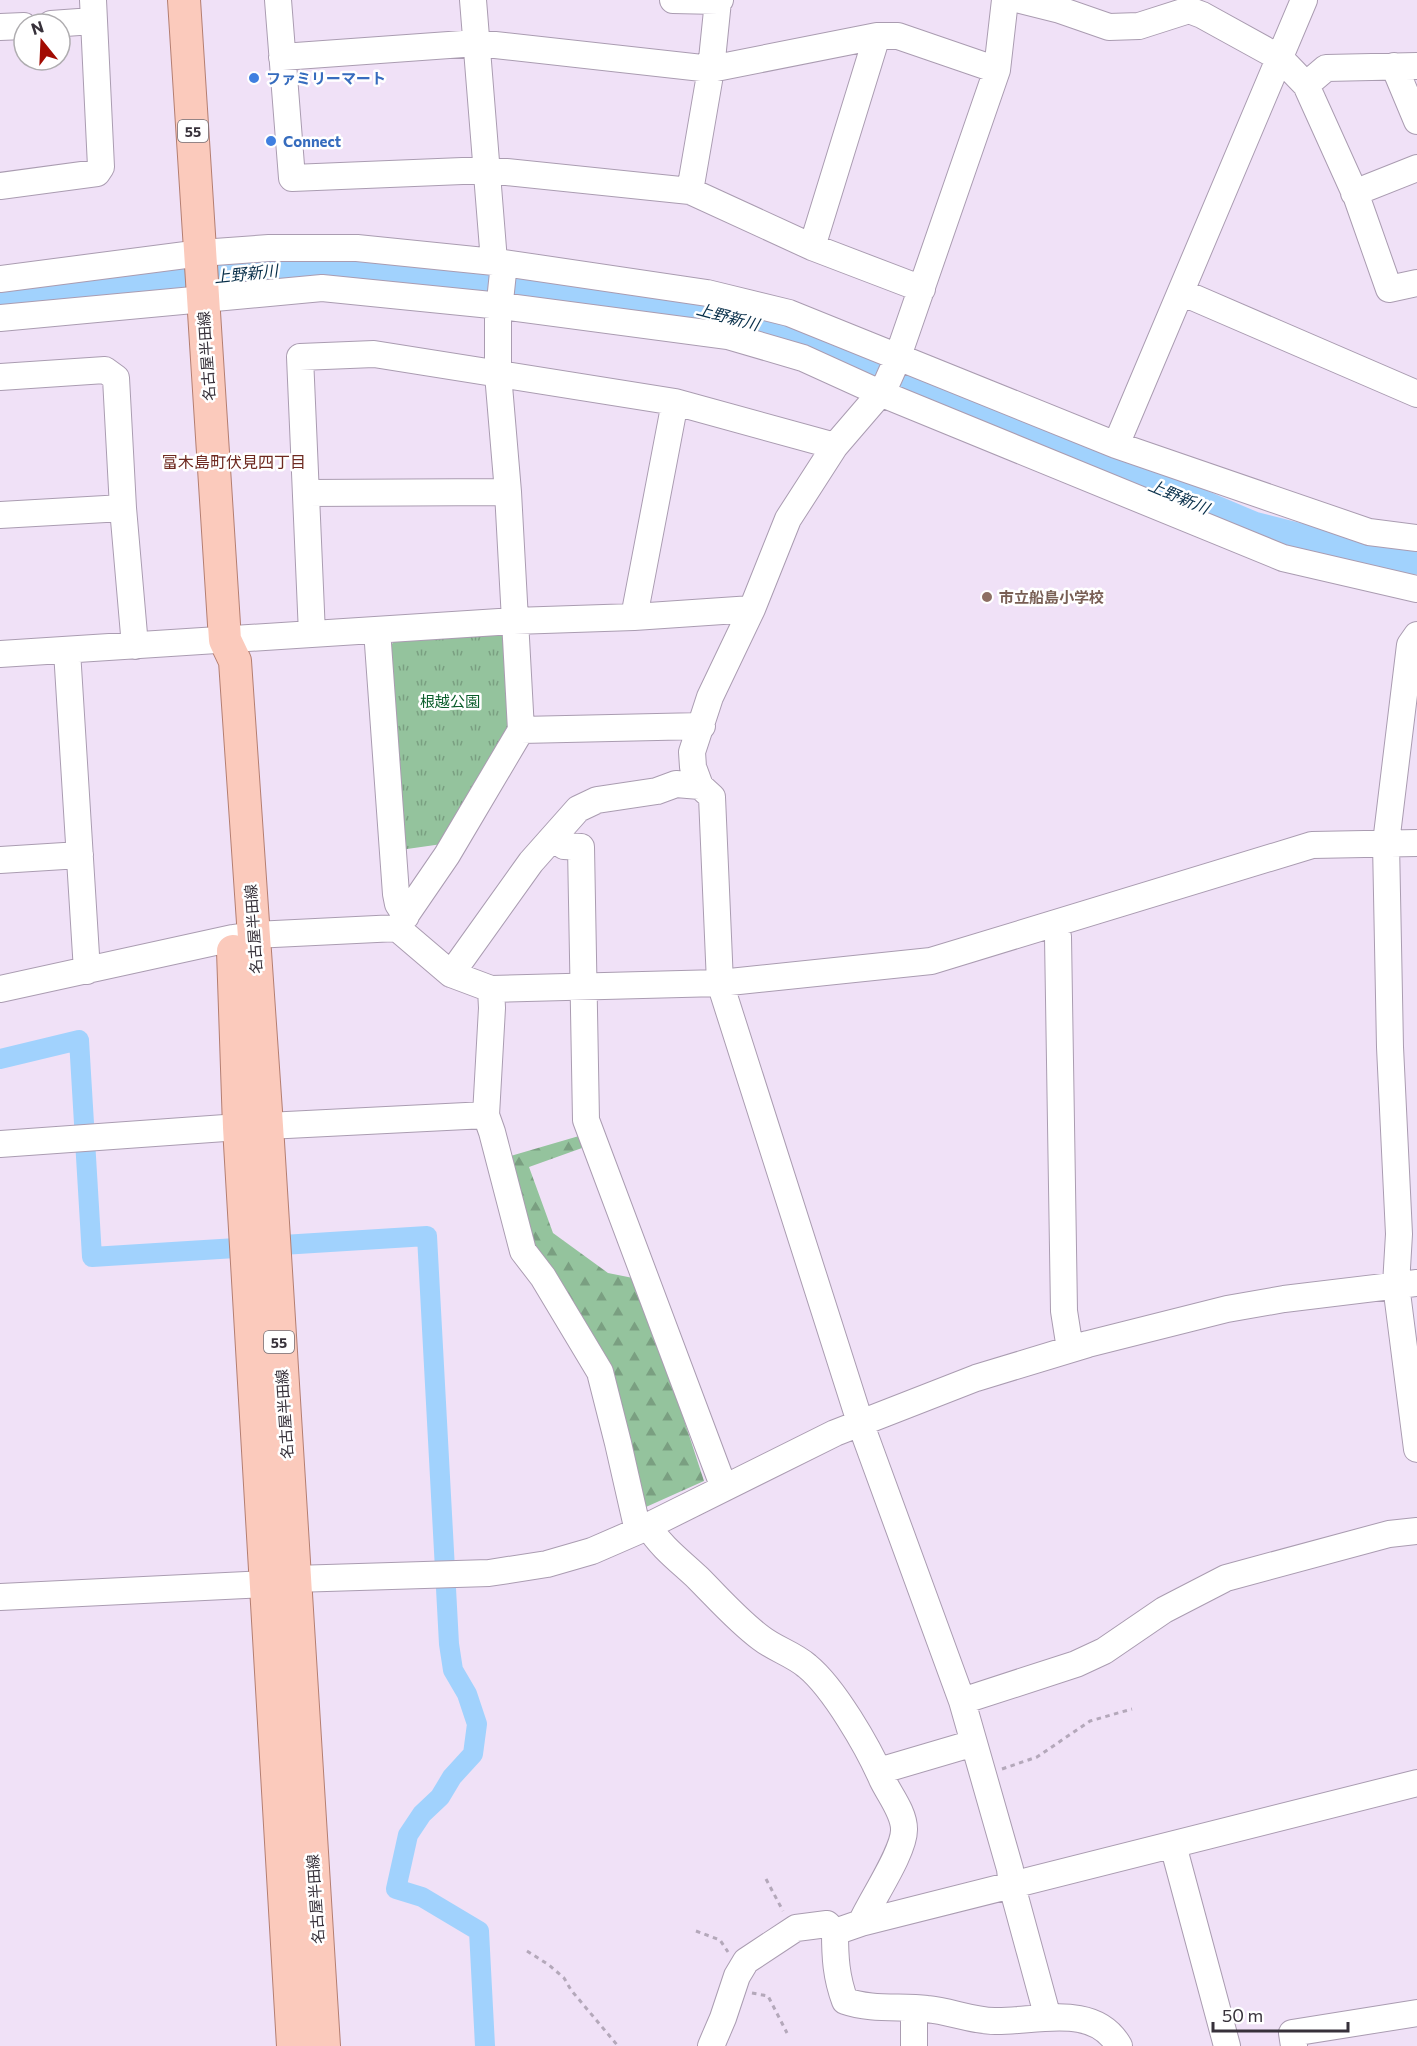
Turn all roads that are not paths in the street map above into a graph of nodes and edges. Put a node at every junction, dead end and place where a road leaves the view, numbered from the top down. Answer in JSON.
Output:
{"nodes":[{"id":1,"x":184,"y":0,"type":"edge"},
{"id":2,"x":278,"y":0,"type":"edge"},
{"id":3,"x":473,"y":0,"type":"edge"},
{"id":4,"x":673,"y":0,"type":"edge"},
{"id":5,"x":1005,"y":0,"type":"edge"},
{"id":6,"x":1020,"y":0,"type":"edge"},
{"id":7,"x":1304,"y":0,"type":"edge"},
{"id":8,"x":719,"y":1,"type":"edge"},
{"id":9,"x":1189,"y":5,"type":"edge"},
{"id":10,"x":93,"y":11,"type":"edge"},
{"id":11,"x":72,"y":18,"type":"edge"},
{"id":12,"x":878,"y":36,"type":"junction"},
{"id":13,"x":477,"y":43,"type":"junction"},
{"id":14,"x":282,"y":57,"type":"junction"},
{"id":15,"x":1280,"y":57,"type":"junction"},
{"id":16,"x":1405,"y":66,"type":"edge"},
{"id":17,"x":711,"y":69,"type":"junction"},
{"id":18,"x":997,"y":70,"type":"junction"},
{"id":19,"x":1306,"y":85,"type":"junction"},
{"id":20,"x":1417,"y":121,"type":"edge"},
{"id":21,"x":1417,"y":168,"type":"edge"},
{"id":22,"x":486,"y":170,"type":"junction"},
{"id":23,"x":0,"y":186,"type":"edge"},
{"id":24,"x":690,"y":190,"type":"junction"},
{"id":25,"x":1354,"y":193,"type":"junction"},
{"id":26,"x":812,"y":247,"type":"junction"},
{"id":27,"x":501,"y":266,"type":"junction"},
{"id":28,"x":201,"y":276,"type":"junction"},
{"id":29,"x":0,"y":279,"type":"edge"},
{"id":30,"x":1417,"y":283,"type":"edge"},
{"id":31,"x":922,"y":289,"type":"junction"},
{"id":32,"x":1181,"y":292,"type":"junction"},
{"id":33,"x":501,"y":306,"type":"junction"},
{"id":34,"x":0,"y":318,"type":"edge"},
{"id":35,"x":897,"y":359,"type":"junction"},
{"id":36,"x":498,"y":374,"type":"junction"},
{"id":37,"x":0,"y":377,"type":"edge"},
{"id":38,"x":882,"y":391,"type":"junction"},
{"id":39,"x":1417,"y":394,"type":"edge"},
{"id":40,"x":675,"y":402,"type":"junction"},
{"id":41,"x":1116,"y":445,"type":"junction"},
{"id":42,"x":835,"y":446,"type":"junction"},
{"id":43,"x":508,"y":492,"type":"junction"},
{"id":44,"x":306,"y":493,"type":"junction"},
{"id":45,"x":123,"y":508,"type":"junction"},
{"id":46,"x":0,"y":515,"type":"edge"},
{"id":47,"x":1417,"y":538,"type":"edge"},
{"id":48,"x":1417,"y":589,"type":"edge"},
{"id":49,"x":752,"y":609,"type":"junction"},
{"id":50,"x":634,"y":617,"type":"junction"},
{"id":51,"x":514,"y":621,"type":"junction"},
{"id":52,"x":377,"y":630,"type":"junction"},
{"id":53,"x":312,"y":634,"type":"junction"},
{"id":54,"x":1417,"y":635,"type":"edge"},
{"id":55,"x":225,"y":640,"type":"junction"},
{"id":56,"x":135,"y":646,"type":"junction"},
{"id":57,"x":67,"y":651,"type":"junction"},
{"id":58,"x":0,"y":654,"type":"edge"},
{"id":59,"x":702,"y":726,"type":"junction"},
{"id":60,"x":521,"y":730,"type":"junction"},
{"id":61,"x":700,"y":786,"type":"junction"},
{"id":62,"x":1386,"y":843,"type":"junction"},
{"id":63,"x":1417,"y":843,"type":"edge"},
{"id":64,"x":564,"y":846,"type":"dead end"},
{"id":65,"x":80,"y":855,"type":"junction"},
{"id":66,"x":0,"y":860,"type":"edge"},
{"id":67,"x":402,"y":922,"type":"junction"},
{"id":68,"x":1055,"y":924,"type":"junction"},
{"id":69,"x":243,"y":936,"type":"junction"},
{"id":70,"x":87,"y":971,"type":"junction"},
{"id":71,"x":451,"y":975,"type":"junction"},
{"id":72,"x":720,"y":983,"type":"junction"},
{"id":73,"x":582,"y":986,"type":"junction"},
{"id":74,"x":0,"y":989,"type":"edge"},
{"id":75,"x":491,"y":989,"type":"junction"},
{"id":76,"x":486,"y":1115,"type":"junction"},
{"id":77,"x":253,"y":1126,"type":"junction"},
{"id":78,"x":0,"y":1144,"type":"edge"},
{"id":79,"x":1407,"y":1284,"type":"edge"},
{"id":80,"x":1071,"y":1349,"type":"junction"},
{"id":81,"x":860,"y":1422,"type":"junction"},
{"id":82,"x":1417,"y":1449,"type":"edge"},
{"id":83,"x":724,"y":1488,"type":"junction"},
{"id":84,"x":643,"y":1529,"type":"junction"},
{"id":85,"x":1417,"y":1531,"type":"edge"},
{"id":86,"x":280,"y":1581,"type":"junction"},
{"id":87,"x":0,"y":1597,"type":"edge"},
{"id":88,"x":962,"y":1701,"type":"junction"},
{"id":89,"x":974,"y":1743,"type":"junction"},
{"id":90,"x":879,"y":1771,"type":"junction"},
{"id":91,"x":1417,"y":1783,"type":"edge"},
{"id":92,"x":1173,"y":1845,"type":"junction"},
{"id":93,"x":1012,"y":1886,"type":"junction"},
{"id":94,"x":861,"y":1923,"type":"junction"},
{"id":95,"x":835,"y":1932,"type":"junction"},
{"id":96,"x":914,"y":2008,"type":"junction"},
{"id":97,"x":1417,"y":2013,"type":"edge"},
{"id":98,"x":1048,"y":2018,"type":"junction"},
{"id":99,"x":293,"y":2046,"type":"edge"},
{"id":100,"x":324,"y":2046,"type":"edge"},
{"id":101,"x":711,"y":2046,"type":"edge"},
{"id":102,"x":914,"y":2046,"type":"edge"},
{"id":103,"x":1119,"y":2046,"type":"edge"},
{"id":104,"x":1227,"y":2046,"type":"edge"},
{"id":105,"x":1294,"y":2046,"type":"edge"}],
"edges":[{"from":1,"to":28,"type":"main road","name":"名古屋半田線","number":"55"},
{"from":2,"to":14,"type":"street"},
{"from":3,"to":13,"type":"street"},
{"from":4,"to":8,"type":"street"},
{"from":5,"to":18,"type":"street"},
{"from":6,"to":9,"type":"street"},
{"from":7,"to":15,"type":"street"},
{"from":8,"to":17,"type":"street"},
{"from":9,"to":15,"type":"street"},
{"from":10,"to":11,"type":"street"},
{"from":10,"to":23,"type":"street"},
{"from":12,"to":17,"type":"street"},
{"from":12,"to":18,"type":"street"},
{"from":12,"to":26,"type":"street"},
{"from":13,"to":14,"type":"street"},
{"from":13,"to":17,"type":"street"},
{"from":13,"to":22,"type":"street"},
{"from":14,"to":22,"type":"street"},
{"from":15,"to":19,"type":"street"},
{"from":15,"to":32,"type":"street"},
{"from":16,"to":19,"type":"street"},
{"from":16,"to":20,"type":"street"},
{"from":17,"to":24,"type":"street"},
{"from":18,"to":31,"type":"street"},
{"from":19,"to":25,"type":"street"},
{"from":21,"to":25,"type":"street"},
{"from":22,"to":24,"type":"street"},
{"from":22,"to":27,"type":"street"},
{"from":24,"to":26,"type":"street"},
{"from":25,"to":30,"type":"street"},
{"from":26,"to":31,"type":"street"},
{"from":27,"to":28,"type":"street"},
{"from":27,"to":33,"type":"street"},
{"from":27,"to":35,"type":"street"},
{"from":28,"to":29,"type":"street"},
{"from":28,"to":33,"type":"street"},
{"from":28,"to":34,"type":"street"},
{"from":28,"to":55,"type":"main road","name":"名古屋半田線","number":"55"},
{"from":31,"to":35,"type":"street"},
{"from":32,"to":39,"type":"street"},
{"from":32,"to":41,"type":"street"},
{"from":33,"to":36,"type":"street"},
{"from":33,"to":38,"type":"street"},
{"from":35,"to":38,"type":"street"},
{"from":35,"to":41,"type":"street"},
{"from":36,"to":40,"type":"street"},
{"from":36,"to":43,"type":"street"},
{"from":36,"to":44,"type":"street"},
{"from":37,"to":45,"type":"street"},
{"from":38,"to":42,"type":"street"},
{"from":38,"to":48,"type":"street"},
{"from":40,"to":42,"type":"street"},
{"from":40,"to":50,"type":"street"},
{"from":41,"to":47,"type":"street"},
{"from":42,"to":49,"type":"street"},
{"from":43,"to":44,"type":"street"},
{"from":43,"to":51,"type":"street"},
{"from":44,"to":53,"type":"street"},
{"from":45,"to":46,"type":"street"},
{"from":45,"to":56,"type":"street"},
{"from":49,"to":50,"type":"street"},
{"from":49,"to":59,"type":"street"},
{"from":50,"to":51,"type":"street"},
{"from":51,"to":52,"type":"street"},
{"from":51,"to":60,"type":"street"},
{"from":52,"to":53,"type":"street"},
{"from":52,"to":67,"type":"street"},
{"from":53,"to":55,"type":"street"},
{"from":54,"to":62,"type":"street"},
{"from":55,"to":56,"type":"street"},
{"from":55,"to":69,"type":"main road","name":"名古屋半田線","number":"55"},
{"from":56,"to":57,"type":"street"},
{"from":57,"to":58,"type":"street"},
{"from":57,"to":65,"type":"street"},
{"from":59,"to":60,"type":"street"},
{"from":59,"to":61,"type":"street"},
{"from":60,"to":67,"type":"street"},
{"from":61,"to":71,"type":"street"},
{"from":61,"to":72,"type":"street"},
{"from":62,"to":63,"type":"street"},
{"from":62,"to":68,"type":"street"},
{"from":62,"to":79,"type":"street"},
{"from":64,"to":73,"type":"street"},
{"from":65,"to":66,"type":"street"},
{"from":65,"to":70,"type":"street"},
{"from":67,"to":69,"type":"street"},
{"from":67,"to":71,"type":"street"},
{"from":68,"to":72,"type":"street"},
{"from":68,"to":80,"type":"street"},
{"from":69,"to":70,"type":"street"},
{"from":69,"to":77,"type":"main road","name":"名古屋半田線","number":"55"},
{"from":70,"to":74,"type":"street"},
{"from":71,"to":75,"type":"street"},
{"from":72,"to":73,"type":"street"},
{"from":72,"to":81,"type":"street"},
{"from":73,"to":75,"type":"street"},
{"from":73,"to":83,"type":"street"},
{"from":75,"to":76,"type":"street"},
{"from":76,"to":77,"type":"street"},
{"from":76,"to":84,"type":"street"},
{"from":77,"to":78,"type":"street"},
{"from":77,"to":86,"type":"main road","name":"名古屋半田線","number":"55"},
{"from":79,"to":80,"type":"street"},
{"from":79,"to":82,"type":"street"},
{"from":80,"to":81,"type":"street"},
{"from":81,"to":83,"type":"street"},
{"from":81,"to":88,"type":"street"},
{"from":83,"to":84,"type":"street"},
{"from":84,"to":86,"type":"street"},
{"from":84,"to":90,"type":"street"},
{"from":85,"to":88,"type":"street"},
{"from":86,"to":87,"type":"street"},
{"from":86,"to":99,"type":"main road","name":"名古屋半田線","number":"55"},
{"from":86,"to":100,"type":"main road","name":"名古屋半田線","number":"55"},
{"from":88,"to":89,"type":"street"},
{"from":89,"to":90,"type":"street"},
{"from":89,"to":93,"type":"street"},
{"from":90,"to":94,"type":"street"},
{"from":91,"to":92,"type":"street"},
{"from":92,"to":93,"type":"street"},
{"from":92,"to":104,"type":"street"},
{"from":93,"to":94,"type":"street"},
{"from":93,"to":98,"type":"street"},
{"from":94,"to":95,"type":"street"},
{"from":95,"to":96,"type":"street"},
{"from":95,"to":101,"type":"street"},
{"from":96,"to":98,"type":"street"},
{"from":96,"to":102,"type":"street"},
{"from":97,"to":105,"type":"street"},
{"from":98,"to":103,"type":"street"}]}
